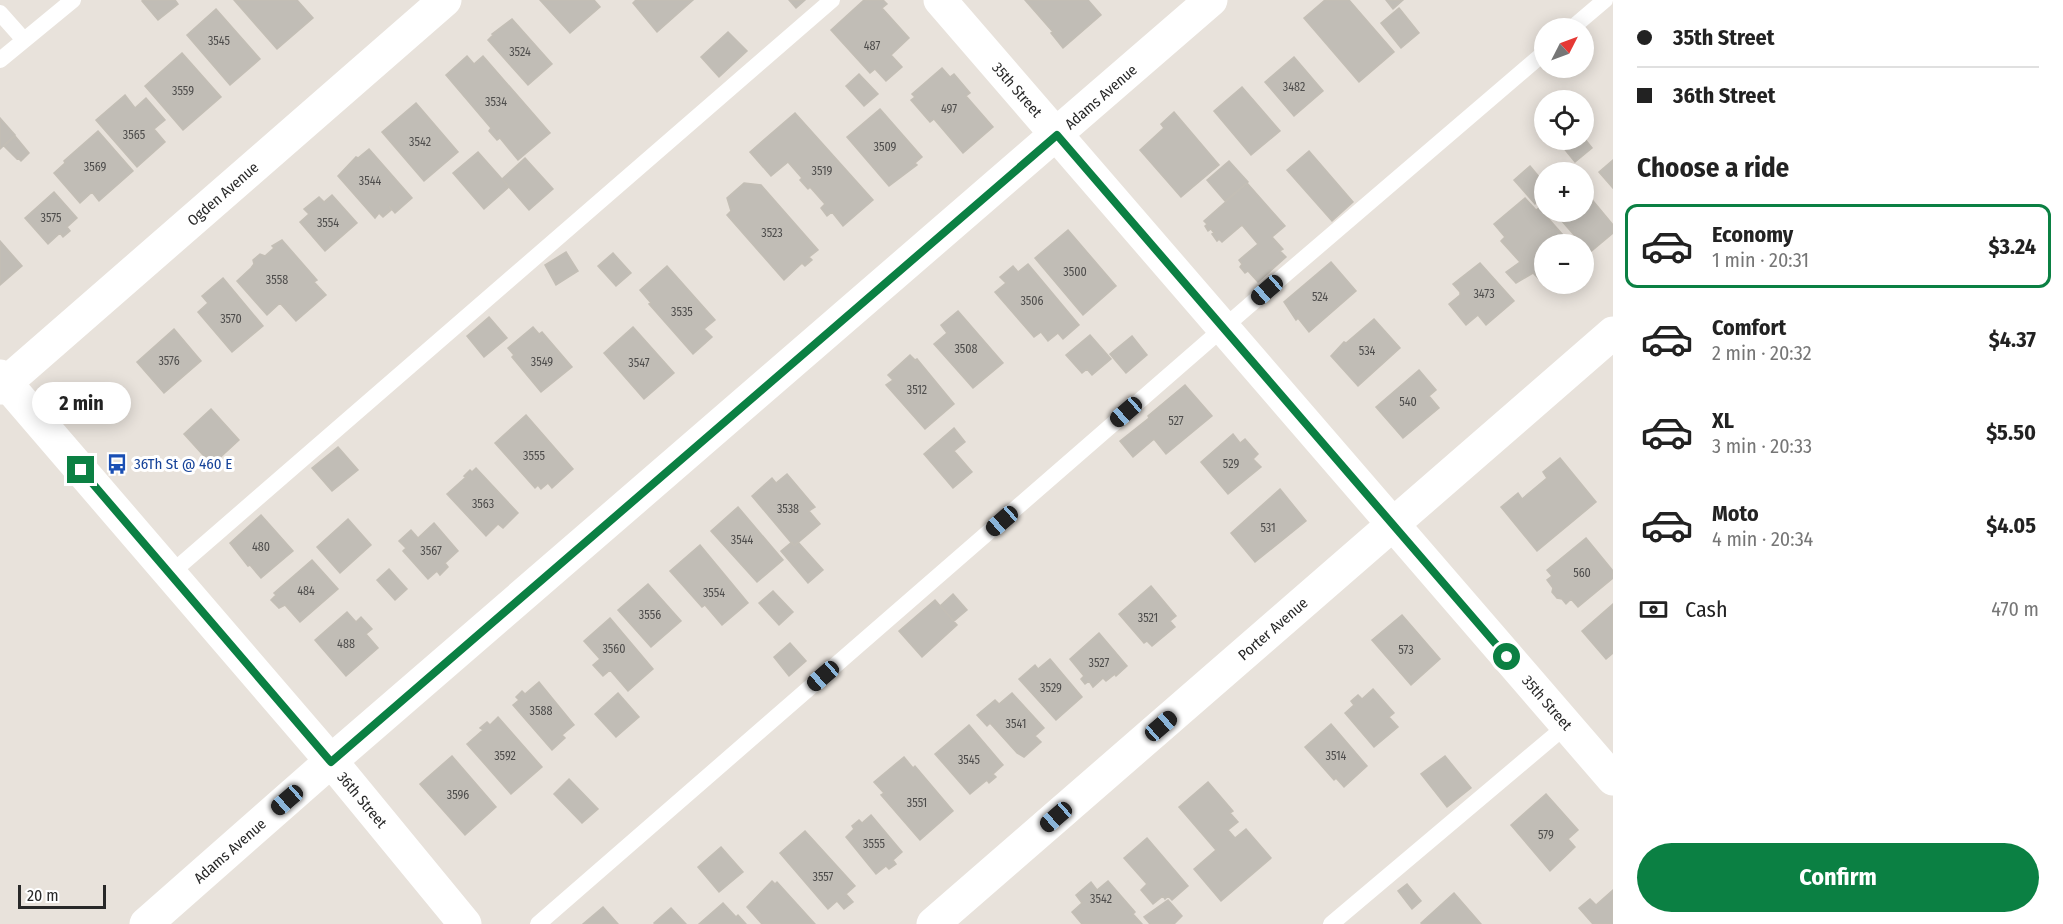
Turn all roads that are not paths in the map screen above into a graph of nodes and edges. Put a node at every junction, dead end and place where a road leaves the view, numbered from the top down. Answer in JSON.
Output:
{"nodes":[{"id":1,"x":73,"y":0,"type":"edge"},
{"id":2,"x":446,"y":0,"type":"edge"},
{"id":3,"x":832,"y":0,"type":"edge"},
{"id":4,"x":939,"y":0,"type":"edge"},
{"id":5,"x":1211,"y":0,"type":"edge"},
{"id":6,"x":1605,"y":0,"type":"edge"},
{"id":7,"x":0,"y":13,"type":"edge"},
{"id":8,"x":1584,"y":18,"type":"edge"},
{"id":9,"x":24,"y":40,"type":"junction"},
{"id":10,"x":0,"y":60,"type":"edge"},
{"id":11,"x":1534,"y":61,"type":"edge"},
{"id":12,"x":1057,"y":135,"type":"junction"},
{"id":13,"x":1223,"y":328,"type":"junction"},
{"id":14,"x":1613,"y":333,"type":"edge"},
{"id":15,"x":2,"y":382,"type":"edge"},
{"id":16,"x":1393,"y":525,"type":"junction"},
{"id":17,"x":170,"y":574,"type":"junction"},
{"id":18,"x":1567,"y":725,"type":"junction"},
{"id":19,"x":331,"y":762,"type":"junction"},
{"id":20,"x":1613,"y":779,"type":"edge"},
{"id":21,"x":146,"y":924,"type":"edge"},
{"id":22,"x":465,"y":924,"type":"edge"},
{"id":23,"x":538,"y":924,"type":"edge"},
{"id":24,"x":933,"y":924,"type":"edge"},
{"id":25,"x":1331,"y":924,"type":"edge"}],
"edges":[{"from":1,"to":9,"type":"lane"},
{"from":2,"to":15,"type":"street","name":"Ogden Avenue"},
{"from":3,"to":17,"type":"lane"},
{"from":4,"to":12,"type":"street","name":"35th Street"},
{"from":5,"to":12,"type":"street","name":"Adams Avenue"},
{"from":6,"to":8,"type":"lane"},
{"from":7,"to":9,"type":"lane"},
{"from":9,"to":10,"type":"lane"},
{"from":11,"to":13,"type":"lane"},
{"from":12,"to":13,"type":"street","name":"35th Street"},
{"from":12,"to":19,"type":"street","name":"Adams Avenue"},
{"from":13,"to":16,"type":"street","name":"35th Street"},
{"from":13,"to":23,"type":"lane"},
{"from":14,"to":16,"type":"street","name":"Porter Avenue"},
{"from":15,"to":17,"type":"street","name":"36th Street"},
{"from":16,"to":18,"type":"street","name":"35th Street"},
{"from":16,"to":24,"type":"street","name":"Porter Avenue"},
{"from":17,"to":19,"type":"street","name":"36th Street"},
{"from":18,"to":20,"type":"street","name":"35th Street"},
{"from":18,"to":25,"type":"lane"},
{"from":19,"to":21,"type":"street","name":"Adams Avenue"},
{"from":19,"to":22,"type":"street","name":"36th Street"}]}
